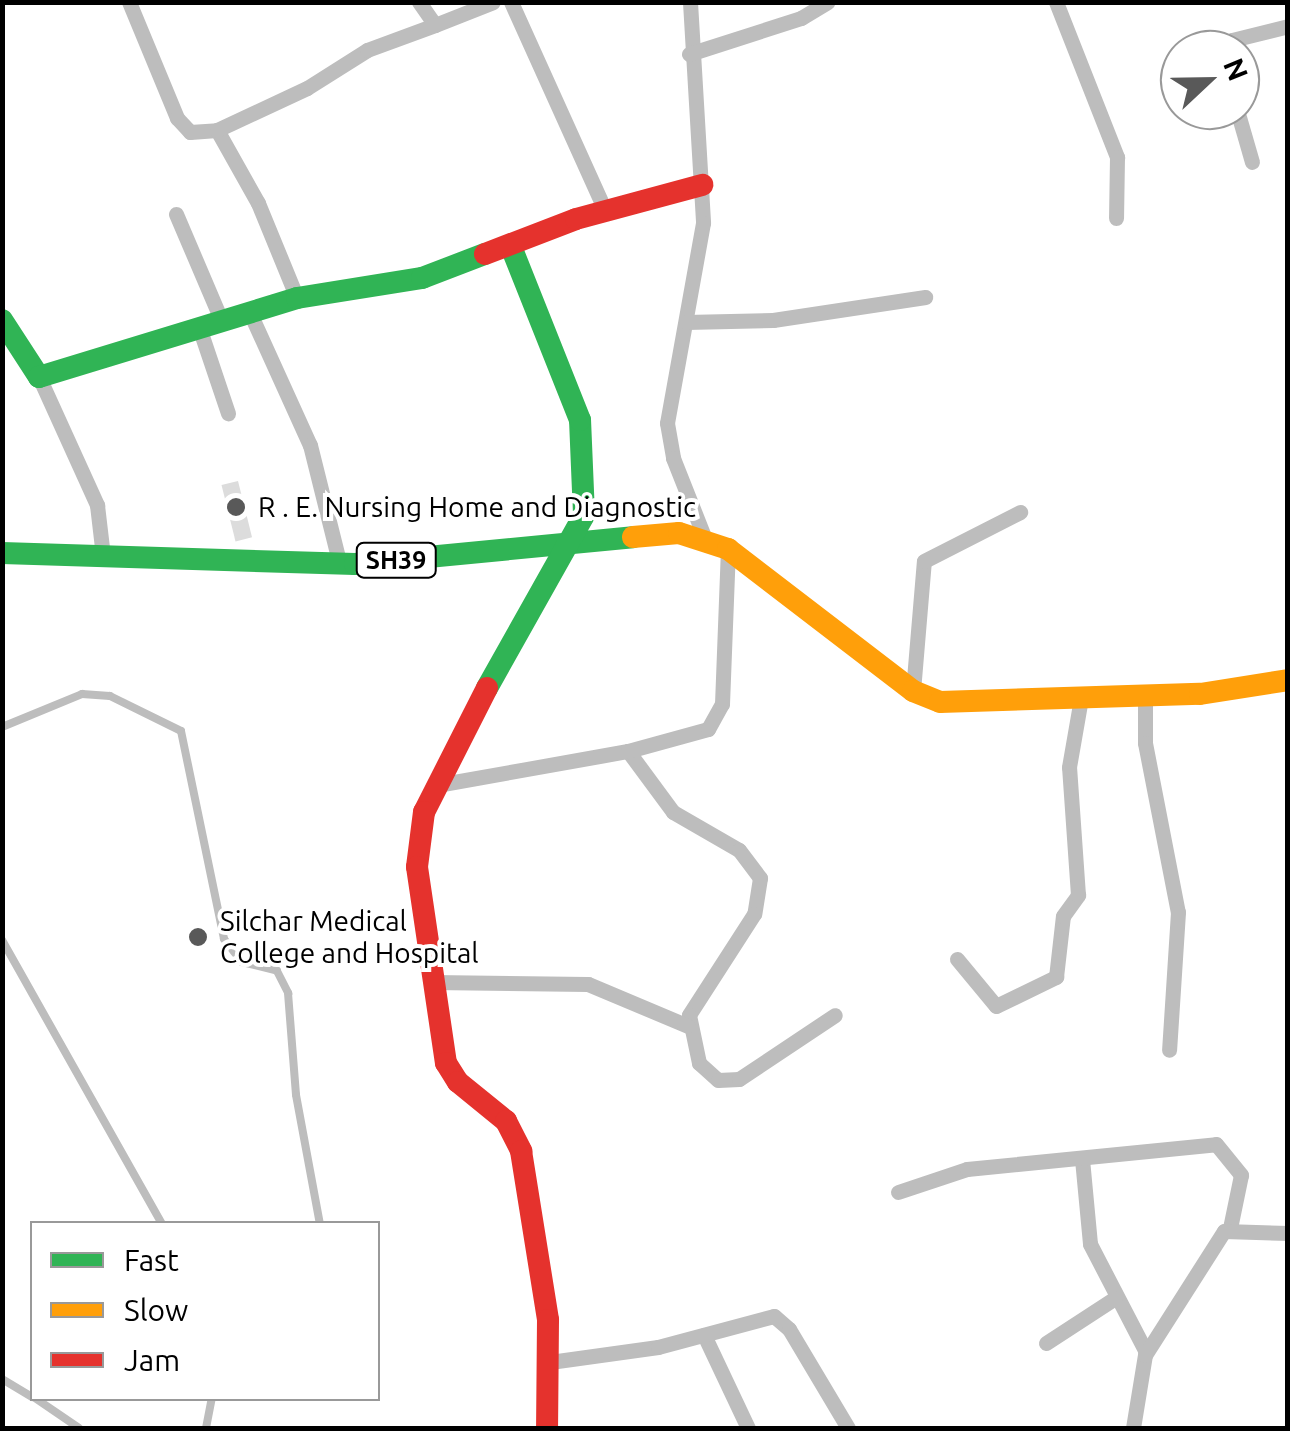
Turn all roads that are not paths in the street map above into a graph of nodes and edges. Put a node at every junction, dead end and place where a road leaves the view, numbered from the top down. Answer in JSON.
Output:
{"nodes":[{"id":1,"x":129,"y":2,"type":"edge"},
{"id":2,"x":418,"y":2,"type":"edge"},
{"id":3,"x":493,"y":2,"type":"edge"},
{"id":4,"x":511,"y":2,"type":"edge"},
{"id":5,"x":690,"y":2,"type":"edge"},
{"id":6,"x":828,"y":2,"type":"edge"},
{"id":7,"x":1056,"y":2,"type":"edge"},
{"id":8,"x":434,"y":24,"type":"junction"},
{"id":9,"x":1288,"y":26,"type":"edge"},
{"id":10,"x":1260,"y":33,"type":"edge"},
{"id":11,"x":689,"y":54,"type":"junction"},
{"id":12,"x":217,"y":130,"type":"junction"},
{"id":13,"x":1243,"y":130,"type":"edge"},
{"id":14,"x":1252,"y":162,"type":"dead end"},
{"id":15,"x":702,"y":185,"type":"junction"},
{"id":16,"x":605,"y":210,"type":"junction"},
{"id":17,"x":176,"y":214,"type":"dead end"},
{"id":18,"x":1116,"y":218,"type":"dead end"},
{"id":19,"x":511,"y":247,"type":"junction"},
{"id":20,"x":925,"y":297,"type":"dead end"},
{"id":21,"x":298,"y":298,"type":"junction"},
{"id":22,"x":250,"y":313,"type":"junction"},
{"id":23,"x":2,"y":320,"type":"edge"},
{"id":24,"x":686,"y":322,"type":"junction"},
{"id":25,"x":211,"y":326,"type":"junction"},
{"id":26,"x":39,"y":378,"type":"junction"},
{"id":27,"x":228,"y":413,"type":"dead end"},
{"id":28,"x":1020,"y":512,"type":"dead end"},
{"id":29,"x":705,"y":539,"type":"junction"},
{"id":30,"x":561,"y":547,"type":"junction"},
{"id":31,"x":728,"y":549,"type":"junction"},
{"id":32,"x":2,"y":552,"type":"edge"},
{"id":33,"x":102,"y":556,"type":"junction"},
{"id":34,"x":339,"y":561,"type":"junction"},
{"id":35,"x":1288,"y":680,"type":"edge"},
{"id":36,"x":913,"y":691,"type":"junction"},
{"id":37,"x":1145,"y":696,"type":"junction"},
{"id":38,"x":1080,"y":698,"type":"junction"},
{"id":39,"x":2,"y":727,"type":"edge"},
{"id":40,"x":628,"y":752,"type":"junction"},
{"id":41,"x":437,"y":785,"type":"junction"},
{"id":42,"x":2,"y":940,"type":"edge"},
{"id":43,"x":957,"y":959,"type":"dead end"},
{"id":44,"x":432,"y":982,"type":"junction"},
{"id":45,"x":835,"y":1015,"type":"dead end"},
{"id":46,"x":688,"y":1026,"type":"junction"},
{"id":47,"x":1169,"y":1050,"type":"dead end"},
{"id":48,"x":1082,"y":1159,"type":"junction"},
{"id":49,"x":898,"y":1192,"type":"dead end"},
{"id":50,"x":160,"y":1221,"type":"edge"},
{"id":51,"x":319,"y":1221,"type":"edge"},
{"id":52,"x":1230,"y":1228,"type":"junction"},
{"id":53,"x":1288,"y":1234,"type":"edge"},
{"id":54,"x":1115,"y":1298,"type":"junction"},
{"id":55,"x":704,"y":1335,"type":"junction"},
{"id":56,"x":1046,"y":1343,"type":"dead end"},
{"id":57,"x":1146,"y":1352,"type":"junction"},
{"id":58,"x":550,"y":1362,"type":"junction"},
{"id":59,"x":2,"y":1379,"type":"edge"},
{"id":60,"x":30,"y":1396,"type":"edge"},
{"id":61,"x":38,"y":1401,"type":"edge"},
{"id":62,"x":211,"y":1401,"type":"edge"},
{"id":63,"x":68,"y":1425,"type":"edge"},
{"id":64,"x":80,"y":1428,"type":"edge"},
{"id":65,"x":206,"y":1428,"type":"edge"},
{"id":66,"x":547,"y":1428,"type":"edge"},
{"id":67,"x":748,"y":1428,"type":"edge"},
{"id":68,"x":848,"y":1428,"type":"edge"},
{"id":69,"x":1132,"y":1428,"type":"edge"}],
"edges":[{"from":1,"to":12,"type":"street"},
{"from":2,"to":8,"type":"street"},
{"from":3,"to":8,"type":"street"},
{"from":4,"to":16,"type":"street"},
{"from":5,"to":11,"type":"street"},
{"from":6,"to":11,"type":"street"},
{"from":7,"to":18,"type":"street"},
{"from":8,"to":12,"type":"street"},
{"from":9,"to":10,"type":"street"},
{"from":11,"to":15,"type":"street"},
{"from":12,"to":21,"type":"street"},
{"from":13,"to":14,"type":"street"},
{"from":15,"to":16,"type":"street"},
{"from":15,"to":24,"type":"street"},
{"from":16,"to":19,"type":"street"},
{"from":17,"to":25,"type":"street"},
{"from":19,"to":21,"type":"street"},
{"from":19,"to":30,"type":"street"},
{"from":20,"to":24,"type":"street"},
{"from":21,"to":22,"type":"street"},
{"from":22,"to":25,"type":"street"},
{"from":22,"to":34,"type":"street"},
{"from":23,"to":26,"type":"street"},
{"from":24,"to":29,"type":"street"},
{"from":25,"to":26,"type":"street"},
{"from":25,"to":27,"type":"street"},
{"from":26,"to":33,"type":"street"},
{"from":28,"to":36,"type":"street"},
{"from":29,"to":30,"type":"street","number":"SH39"},
{"from":29,"to":31,"type":"street","number":"SH39"},
{"from":30,"to":34,"type":"street","number":"SH39"},
{"from":30,"to":41,"type":"street"},
{"from":31,"to":36,"type":"street","number":"SH39"},
{"from":31,"to":40,"type":"street"},
{"from":32,"to":33,"type":"street","number":"SH39"},
{"from":33,"to":34,"type":"street","number":"SH39"},
{"from":35,"to":37,"type":"street","number":"SH39"},
{"from":36,"to":38,"type":"street","number":"SH39"},
{"from":37,"to":38,"type":"street","number":"SH39"},
{"from":37,"to":47,"type":"street"},
{"from":38,"to":43,"type":"street"},
{"from":39,"to":51,"type":"lane"},
{"from":40,"to":41,"type":"street"},
{"from":40,"to":46,"type":"street"},
{"from":41,"to":44,"type":"street"},
{"from":42,"to":50,"type":"lane"},
{"from":44,"to":46,"type":"street"},
{"from":44,"to":58,"type":"street"},
{"from":45,"to":46,"type":"street"},
{"from":48,"to":49,"type":"street"},
{"from":48,"to":52,"type":"street"},
{"from":48,"to":54,"type":"street"},
{"from":52,"to":53,"type":"street"},
{"from":52,"to":57,"type":"street"},
{"from":54,"to":56,"type":"street"},
{"from":54,"to":57,"type":"street"},
{"from":55,"to":58,"type":"street"},
{"from":55,"to":67,"type":"street"},
{"from":55,"to":68,"type":"street"},
{"from":57,"to":69,"type":"street"},
{"from":58,"to":66,"type":"street"},
{"from":59,"to":60,"type":"lane"},
{"from":61,"to":63,"type":"lane"},
{"from":62,"to":65,"type":"lane"},
{"from":63,"to":64,"type":"lane"}]}
